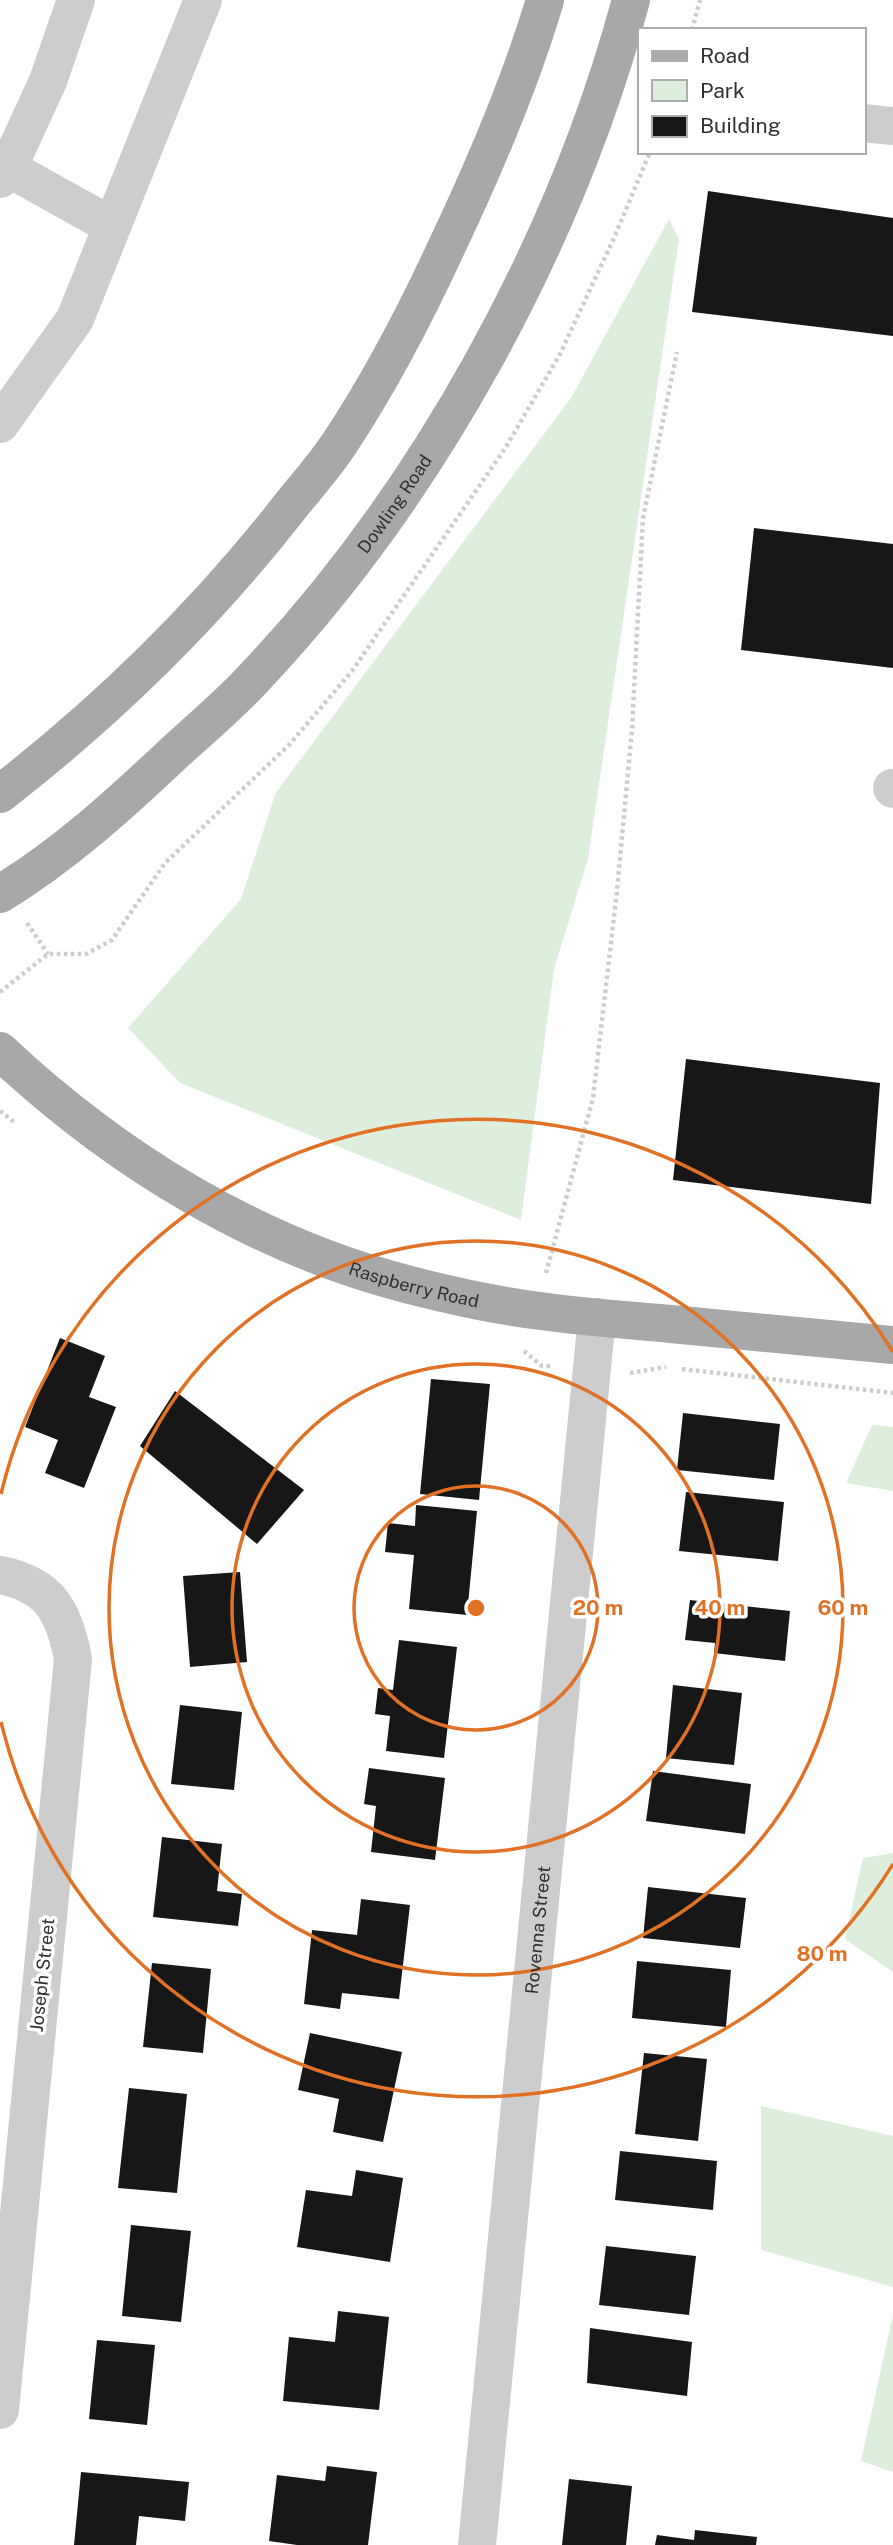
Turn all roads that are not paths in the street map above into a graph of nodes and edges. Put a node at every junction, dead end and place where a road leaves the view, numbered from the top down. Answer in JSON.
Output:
{"nodes":[{"id":1,"x":203,"y":0,"type":"edge"},
{"id":2,"x":545,"y":0,"type":"edge"},
{"id":3,"x":631,"y":0,"type":"edge"},
{"id":4,"x":71,"y":2,"type":"edge"},
{"id":5,"x":865,"y":123,"type":"edge"},
{"id":6,"x":893,"y":125,"type":"edge"},
{"id":7,"x":4,"y":174,"type":"edge"},
{"id":8,"x":112,"y":226,"type":"junction"},
{"id":9,"x":0,"y":424,"type":"edge"},
{"id":10,"x":0,"y":794,"type":"edge"},
{"id":11,"x":0,"y":894,"type":"edge"},
{"id":12,"x":0,"y":1051,"type":"edge"},
{"id":13,"x":597,"y":1317,"type":"junction"},
{"id":14,"x":893,"y":1345,"type":"edge"},
{"id":15,"x":2,"y":1575,"type":"edge"},
{"id":16,"x":0,"y":2410,"type":"edge"},
{"id":17,"x":477,"y":2545,"type":"edge"}],
"edges":[{"from":1,"to":8,"type":"street"},
{"from":2,"to":10,"type":"main road"},
{"from":3,"to":11,"type":"main road","name":"Dowling Road"},
{"from":4,"to":7,"type":"street"},
{"from":5,"to":6,"type":"street"},
{"from":7,"to":8,"type":"street"},
{"from":8,"to":9,"type":"street"},
{"from":12,"to":13,"type":"main road","name":"Raspberry Road"},
{"from":13,"to":14,"type":"main road","name":"Raspberry Road"},
{"from":13,"to":17,"type":"street","name":"Rovenna Street"},
{"from":15,"to":16,"type":"street","name":"Joseph Street"}]}
